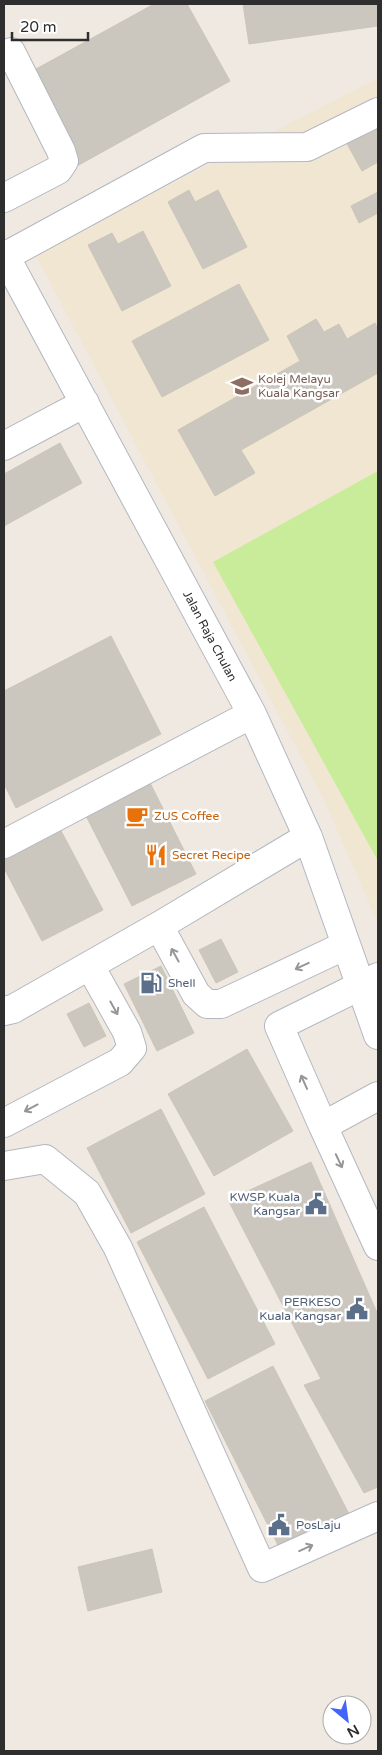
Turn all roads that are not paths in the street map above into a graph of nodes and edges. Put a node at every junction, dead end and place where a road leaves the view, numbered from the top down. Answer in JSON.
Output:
{"nodes":[{"id":1,"x":11,"y":52,"type":"dead end"},
{"id":2,"x":378,"y":112,"type":"edge"},
{"id":3,"x":4,"y":198,"type":"edge"},
{"id":4,"x":4,"y":256,"type":"edge"},
{"id":5,"x":84,"y":403,"type":"junction"},
{"id":6,"x":4,"y":445,"type":"edge"},
{"id":7,"x":252,"y":714,"type":"junction"},
{"id":8,"x":308,"y":837,"type":"junction"},
{"id":9,"x":4,"y":844,"type":"edge"},
{"id":10,"x":159,"y":926,"type":"junction"},
{"id":11,"x":346,"y":945,"type":"junction"},
{"id":12,"x":90,"y":966,"type":"junction"},
{"id":13,"x":369,"y":981,"type":"edge"},
{"id":14,"x":4,"y":1011,"type":"edge"},
{"id":15,"x":378,"y":1035,"type":"edge"},
{"id":16,"x":378,"y":1096,"type":"edge"},
{"id":17,"x":4,"y":1122,"type":"edge"},
{"id":18,"x":323,"y":1126,"type":"junction"},
{"id":19,"x":4,"y":1166,"type":"edge"},
{"id":20,"x":378,"y":1246,"type":"edge"},
{"id":21,"x":378,"y":1516,"type":"edge"}],
"edges":[{"from":1,"to":3,"type":"street"},
{"from":2,"to":4,"type":"street"},
{"from":4,"to":5,"type":"street","name":"Jalan Raja Chulan"},
{"from":5,"to":6,"type":"street"},
{"from":5,"to":7,"type":"street","name":"Jalan Raja Chulan"},
{"from":7,"to":8,"type":"street","name":"Jalan Raja Chulan"},
{"from":7,"to":9,"type":"street"},
{"from":8,"to":10,"type":"street"},
{"from":8,"to":11,"type":"street","name":"Jalan Raja Chulan"},
{"from":11,"to":10,"type":"street","one_way":true},
{"from":10,"to":12,"type":"street"},
{"from":11,"to":13,"type":"street","name":"Jalan Raja Chulan"},
{"from":12,"to":14,"type":"street"},
{"from":12,"to":17,"type":"street","one_way":true},
{"from":13,"to":15,"type":"street","name":"Jalan Raja Chulan"},
{"from":18,"to":13,"type":"street","one_way":true},
{"from":16,"to":18,"type":"street"},
{"from":18,"to":20,"type":"street","one_way":true},
{"from":19,"to":21,"type":"street","one_way":true}]}
